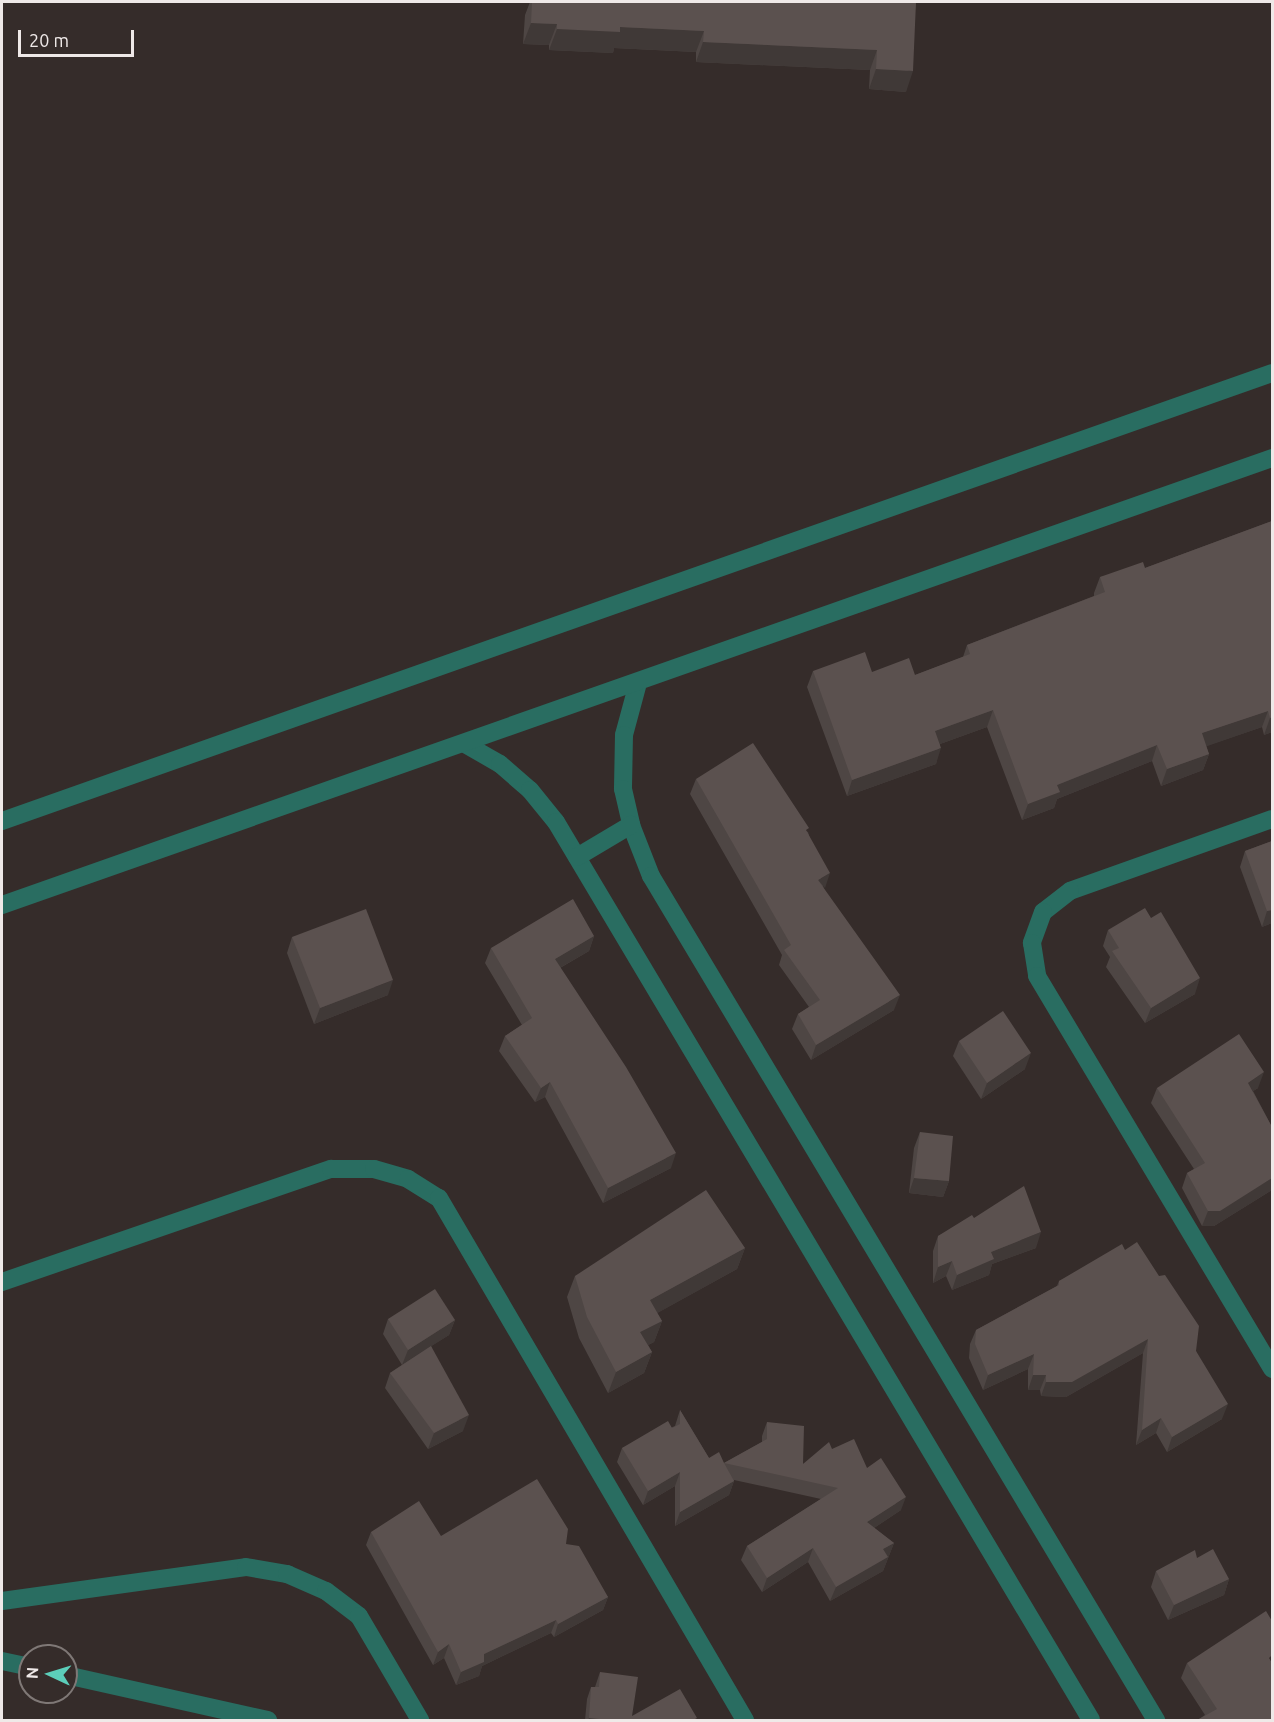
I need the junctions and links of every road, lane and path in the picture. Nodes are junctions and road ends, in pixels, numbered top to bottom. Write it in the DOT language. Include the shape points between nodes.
graph roads {
  1 [pos="1272,373"];
  2 [pos="1272,458"];
  3 [pos="638,683"];
  4 [pos="465,744"];
  5 [pos="1272,819"];
  6 [pos="2,821"];
  7 [pos="631,825"];
  8 [pos="577,857"];
  9 [pos="2,905"];
  10 [pos="2,1282"];
  11 [pos="1272,1369"];
  12 [pos="2,1601"];
  13 [pos="2,1660"];
  14 [pos="18,1664"];
  15 [pos="78,1678"];
  16 [pos="268,1720"];
  17 [pos="420,1720"];
  18 [pos="745,1720"];
  19 [pos="1091,1720"];
  20 [pos="1156,1720"];
  1 -- 6 [label="street"];
  2 -- 3 [label="street"];
  3 -- 4 [label="street"];
  3 -- 7 [label="street" via="624,735 623,789"];
  4 -- 8 [label="street" via="500,764 530,790"];
  4 -- 9 [label="street"];
  5 -- 11 [label="street" via="1070,891 1043,912 1032,943 1037,976"];
  7 -- 8 [label="street"];
  7 -- 20 [label="street" via="651,876"];
  8 -- 19 [label="street"];
  10 -- 18 [label="street" via="331,1169 374,1169 408,1179 432,1193 445,1207"];
  12 -- 17 [label="street" via="246,1567 287,1574 326,1591 359,1616"];
  13 -- 14 [label="street"];
  15 -- 16 [label="street"];
}
